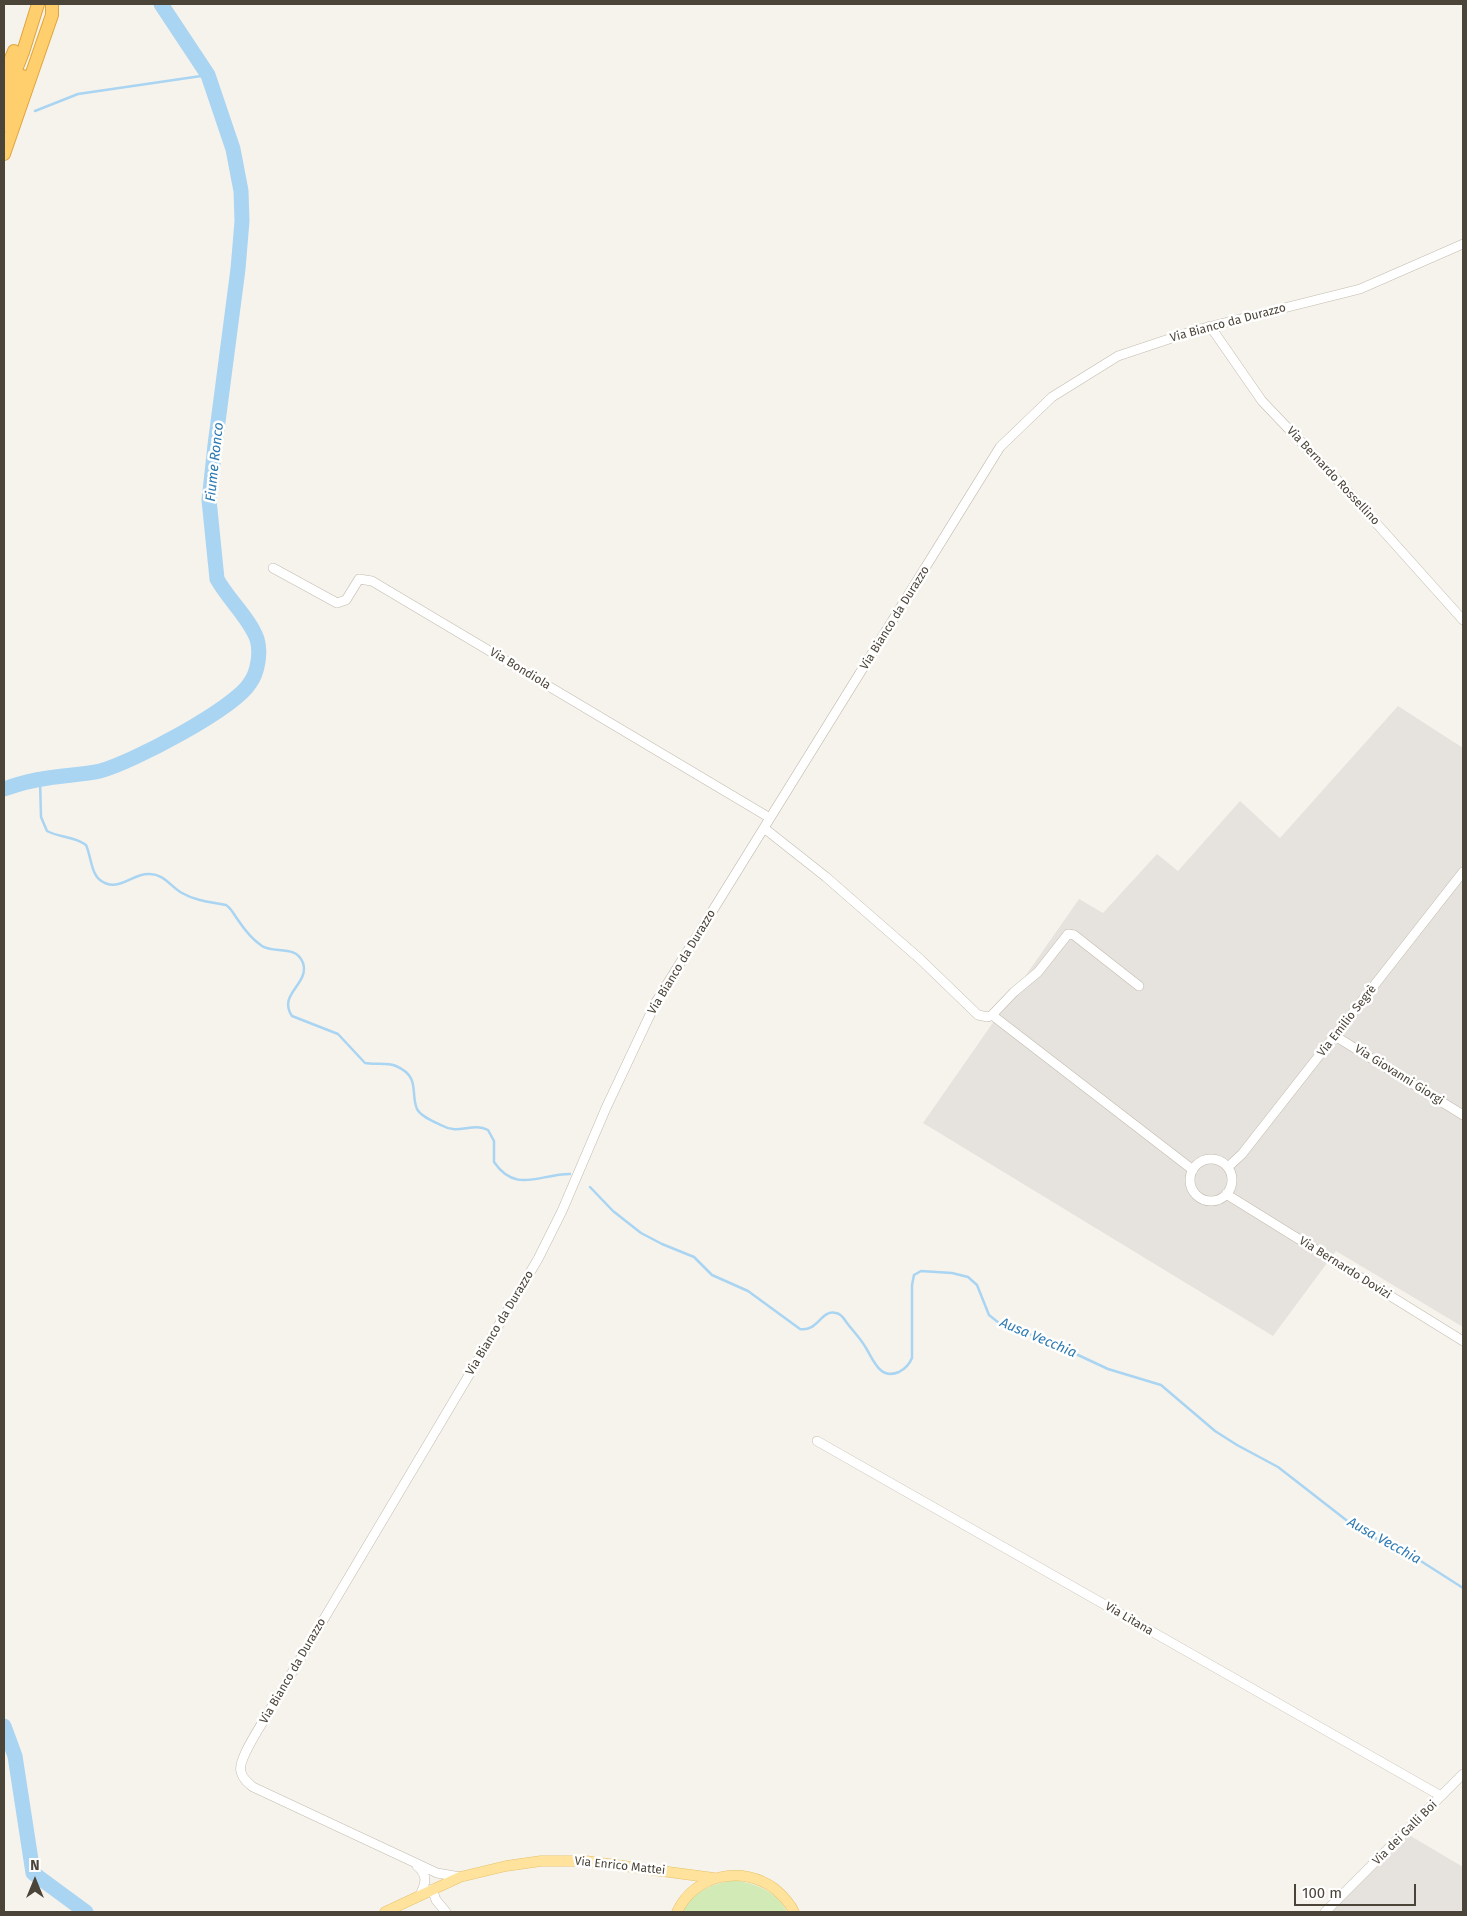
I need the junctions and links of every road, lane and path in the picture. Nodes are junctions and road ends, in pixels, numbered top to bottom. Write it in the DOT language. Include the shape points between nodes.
graph roads {
  1 [pos="37,4"];
  2 [pos="51,4"];
  3 [pos="4,76"];
  4 [pos="4,100"];
  5 [pos="4,125"];
  6 [pos="4,154"];
  7 [pos="1463,244"];
  8 [pos="1210,326"];
  9 [pos="273,568"];
  10 [pos="1463,620"];
  11 [pos="770,818"];
  12 [pos="764,828"];
  13 [pos="1463,872"];
  14 [pos="1139,986"];
  15 [pos="992,1015"];
  16 [pos="1335,1036"];
  17 [pos="1463,1115"];
  18 [pos="1228,1167"];
  19 [pos="1193,1170"];
  20 [pos="1226,1194"];
  21 [pos="1463,1341"];
  22 [pos="817,1441"];
  23 [pos="1463,1774"];
  24 [pos="1441,1796"];
  25 [pos="411,1861"];
  26 [pos="460,1877"];
  27 [pos="714,1878"];
  28 [pos="432,1889"];
  29 [pos="420,1895"];
  30 [pos="385,1912"];
  31 [pos="446,1912"];
  32 [pos="677,1912"];
  33 [pos="794,1912"];
  34 [pos="1324,1912"];
  1 -- 3 [label="highway"];
  1 -- 4 [label="highway"];
  2 -- 5 [label="highway"];
  2 -- 6 [label="highway" via="52,15"];
  7 -- 8 [label="street, Via Bianco da Durazzo" via="1360,289"];
  8 -- 10 [label="street, Via Bernardo Rossellino" via="1262,400"];
  8 -- 11 [label="street, Via Bianco da Durazzo" via="1118,356 1052,397 1000,447"];
  9 -- 11 [label="street, Via Bondiola" via="337,603 346,600 359,578 372,581"];
  11 -- 12 [label="street, Via Bianco da Durazzo"];
  12 -- 15 [label="street" via="913,952 978,1014"];
  12 -- 25 [label="street, Via Bianco da Durazzo" via="656,1002 538,1259 243,1758 240,1770 244,1779 254,1787"];
  13 -- 16 [label="street, Via Emilio Segrè"];
  14 -- 15 [label="street" via="1074,935 1068,934 1038,972"];
  15 -- 19 [label="street"];
  16 -- 17 [label="street, Via Giovanni Giorgi"];
  16 -- 18 [label="street, Via Emilio Segrè" via="1242,1154"];
  18 -- 19 [label="street" via="1221,1161 1207,1159"];
  18 -- 20 [label="street" via="1232,1183"];
  19 -- 20 [label="street" via="1190,1182 1198,1196 1215,1200"];
  20 -- 21 [label="street, Via Bernardo Dovizi"];
  22 -- 24 [label="street, Via Litana"];
  23 -- 24 [label="street, Via dei Galli Boi"];
  24 -- 34 [label="street, Via dei Galli Boi"];
  25 -- 26 [label="street, Via Bianco da Durazzo"];
  25 -- 29 [label="street, Via Bianco da Durazzo" via="425,1873"];
  26 -- 27 [label="main road, Via Enrico Mattei" via="541,1861 586,1860"];
  26 -- 28 [label="main road, Via Enrico Mattei"];
  27 -- 32 [label="main road" via="696,1888"];
  27 -- 33 [label="main road" via="750,1876 767,1883 782,1894"];
  28 -- 29 [label="main road, Via Enrico Mattei"];
  28 -- 31 [label="street"];
  29 -- 30 [label="main road, Via Enrico Mattei"];
}
